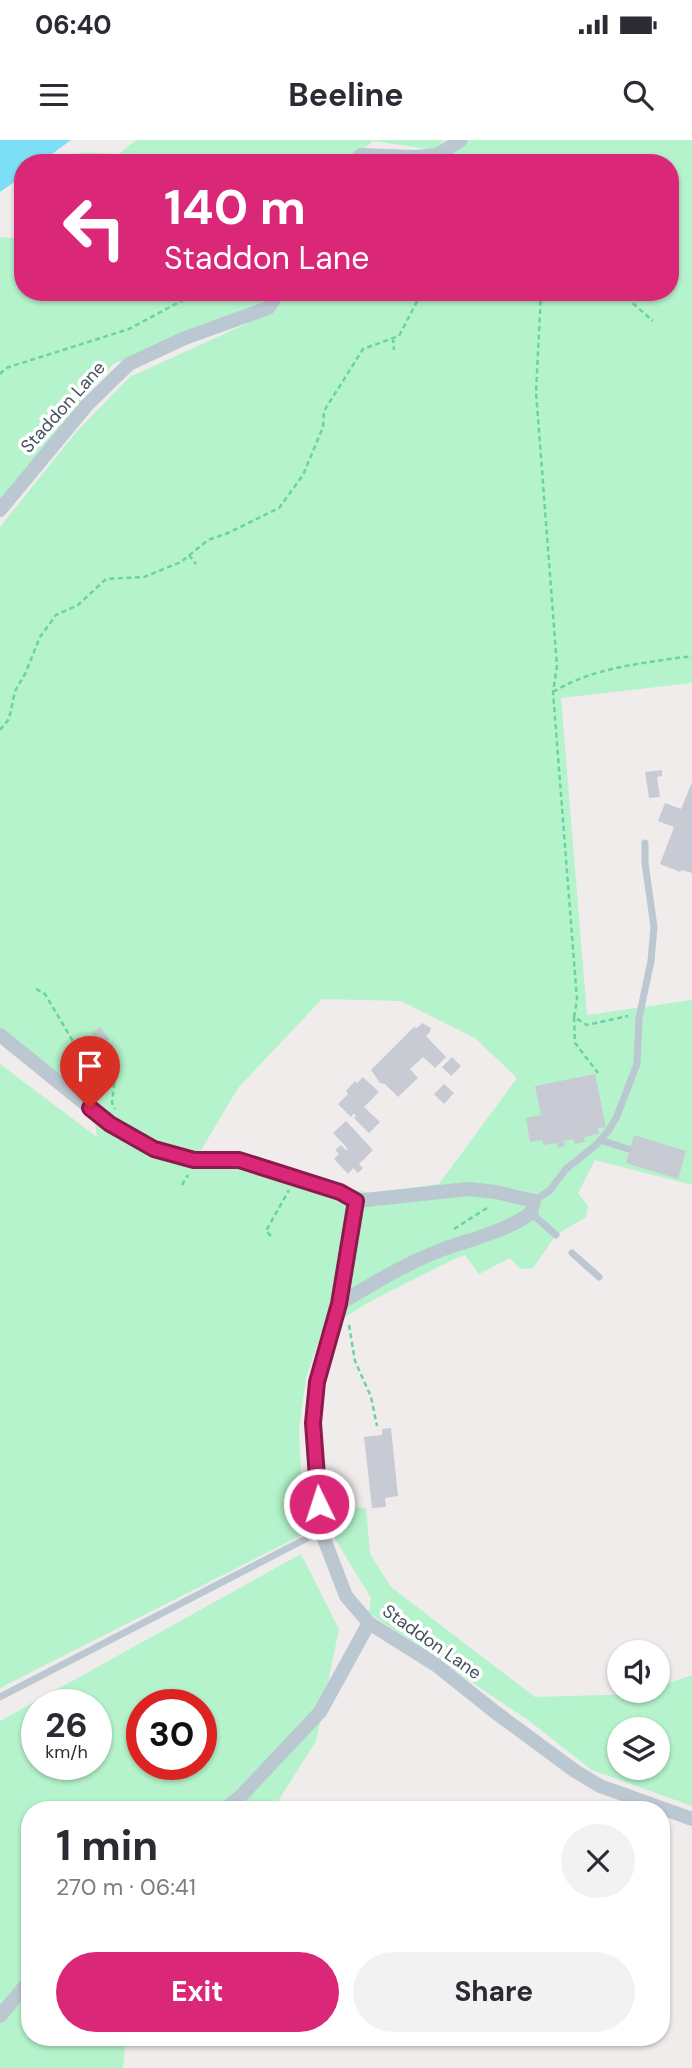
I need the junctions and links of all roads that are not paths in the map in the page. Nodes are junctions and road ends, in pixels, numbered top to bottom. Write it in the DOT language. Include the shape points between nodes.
graph roads {
  1 [pos="461,140"];
  2 [pos="439,154"];
  3 [pos="273,301"];
  4 [pos="0,510"];
  5 [pos="645,843"];
  6 [pos="0,1035"];
  7 [pos="600,1140"];
  8 [pos="628,1149"];
  9 [pos="356,1201"];
  10 [pos="533,1207"];
  11 [pos="556,1235"];
  12 [pos="572,1253"];
  13 [pos="599,1277"];
  14 [pos="338,1308"];
  15 [pos="321,1531"];
  16 [pos="369,1623"];
  17 [pos="0,1698"];
  18 [pos="235,1801"];
  19 [pos="642,1801"];
  20 [pos="670,1811"];
  21 [pos="692,1819"];
  22 [pos="21,1991"];
  23 [pos="0,2016"];
  1 -- 2 [label="street"];
  3 -- 4 [label="street, Staddon Lane" via="268,308 129,364 87,405"];
  5 -- 7 [label="lane" via="654,927 637,1064 617,1116"];
  6 -- 9 [label="street" via="110,1124 154,1149 194,1160 239,1160"];
  7 -- 8 [label="lane"];
  7 -- 10 [label="lane" via="566,1169"];
  9 -- 10 [label="street" via="468,1189 496,1192"];
  9 -- 14 [label="street, Staddon Lane"];
  10 -- 11 [label="lane"];
  10 -- 14 [label="street" via="517,1223 385,1276"];
  12 -- 13 [label="lane"];
  14 -- 15 [label="street, Staddon Lane" via="317,1382 313,1423"];
  15 -- 16 [label="street, Staddon Lane" via="346,1596"];
  15 -- 17 [label="lane"];
  16 -- 18 [label="street" via="320,1712"];
  16 -- 19 [label="street, Staddon Lane" via="436,1665 592,1781"];
  20 -- 21 [label="street, Staddon Lane"];
  22 -- 23 [label="street"];
}
